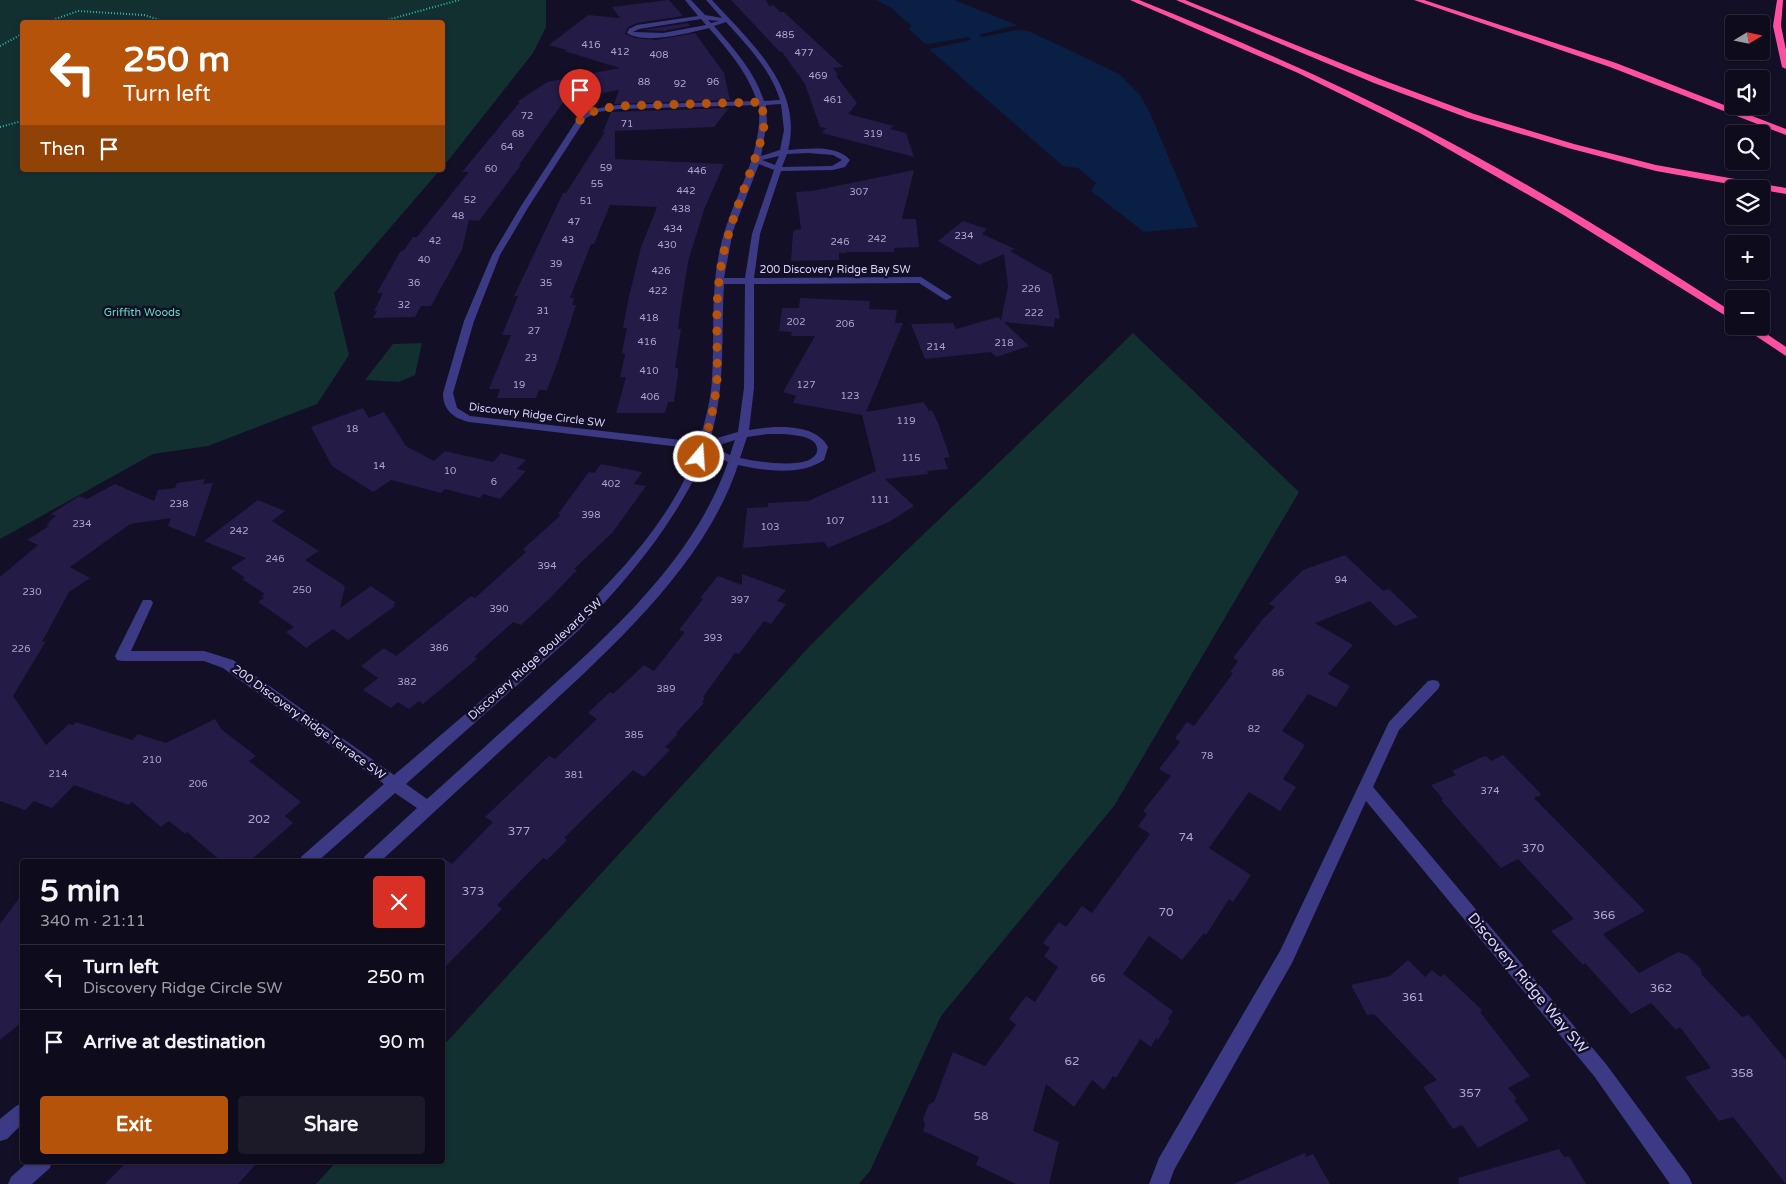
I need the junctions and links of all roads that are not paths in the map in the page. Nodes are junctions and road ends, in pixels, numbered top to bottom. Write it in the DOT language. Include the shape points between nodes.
graph roads {
  1 [pos="688,0"];
  2 [pos="709,0"];
  3 [pos="1134,0"];
  4 [pos="1179,0"];
  5 [pos="1417,0"];
  6 [pos="1780,0"];
  7 [pos="702,17"];
  8 [pos="727,20"];
  9 [pos="710,27"];
  10 [pos="1786,67"];
  11 [pos="762,102"];
  12 [pos="785,102"];
  13 [pos="1786,132"];
  14 [pos="784,152"];
  15 [pos="755,160"];
  16 [pos="778,169"];
  17 [pos="1786,190"];
  18 [pos="719,280"];
  19 [pos="749,280"];
  20 [pos="947,297"];
  21 [pos="1725,312"];
  22 [pos="1760,335"];
  23 [pos="1786,352"];
  24 [pos="743,433"];
  25 [pos="703,446"];
  26 [pos="735,461"];
  27 [pos="147,604"];
  28 [pos="1433,685"];
  29 [pos="394,784"];
  30 [pos="1365,789"];
  31 [pos="428,808"];
  32 [pos="309,859"];
  33 [pos="372,859"];
  34 [pos="20,1114"];
  35 [pos="0,1132"];
  36 [pos="40,1164"];
  37 [pos="18,1184"];
  38 [pos="1159,1184"];
  39 [pos="1682,1184"];
  1 -- 7 [label="street, Discovery Ridge Boulevard SW"];
  2 -- 8 [label="street"];
  3 -- 21 [label="highway" via="1333,87 1462,152 1630,250"];
  4 -- 17 [label="highway" via="1471,116 1656,168"];
  5 -- 13 [label="highway" via="1613,64"];
  6 -- 10 [label="highway" via="1776,26"];
  7 -- 8 [label="street"];
  7 -- 9 [label="street, Discovery Ridge Boulevard SW"];
  7 -- 9 [label="street" via="637,27 630,33 644,36"];
  8 -- 9 [label="street"];
  8 -- 12 [label="street" via="772,74"];
  9 -- 11 [label="street, Discovery Ridge Boulevard SW" via="753,82"];
  11 -- 12 [label="street, Discovery Ridge Circle SW"];
  11 -- 15 [label="street, Discovery Ridge Boulevard SW" via="764,126"];
  11 -- 25 [label="street, Discovery Ridge Circle SW" via="618,106 596,110 583,117 496,255 469,321 448,393 450,408 469,419"];
  12 -- 14 [label="street" via="788,130"];
  14 -- 15 [label="street"];
  14 -- 16 [label="street"];
  14 -- 16 [label="street" via="834,152 846,160 833,168"];
  15 -- 16 [label="street"];
  15 -- 18 [label="street, Discovery Ridge Boulevard SW" via="732,219"];
  16 -- 19 [label="street" via="760,220"];
  18 -- 19 [label="street, 200 Discovery Ridge Bay SW"];
  18 -- 25 [label="street, Discovery Ridge Boulevard SW" via="717,381 714,407"];
  19 -- 20 [label="street, 200 Discovery Ridge Bay SW" via="921,280"];
  19 -- 24 [label="street" via="751,379"];
  22 -- 23 [label="highway"];
  24 -- 25 [label="street"];
  24 -- 26 [label="street"];
  24 -- 26 [label="street" via="766,431 811,435 821,443 822,453 814,462 800,467"];
  25 -- 26 [label="street"];
  25 -- 29 [label="street, Discovery Ridge Boulevard SW" via="677,503 613,587 574,627"];
  26 -- 31 [label="street" via="694,539 651,596 566,681"];
  27 -- 29 [label="street, 200 Discovery Ridge Terrace SW" via="122,656 204,656 228,664"];
  28 -- 30 [label="street" via="1394,726"];
  29 -- 31 [label="street, 200 Discovery Ridge Terrace SW"];
  29 -- 32 [label="street, Discovery Ridge Boulevard SW"];
  30 -- 38 [label="street" via="1286,957 1166,1165"];
  30 -- 39 [label="street, Discovery Ridge Way SW" via="1600,1070"];
  31 -- 33 [label="street"];
  34 -- 35 [label="street"];
  36 -- 37 [label="street"];
}
